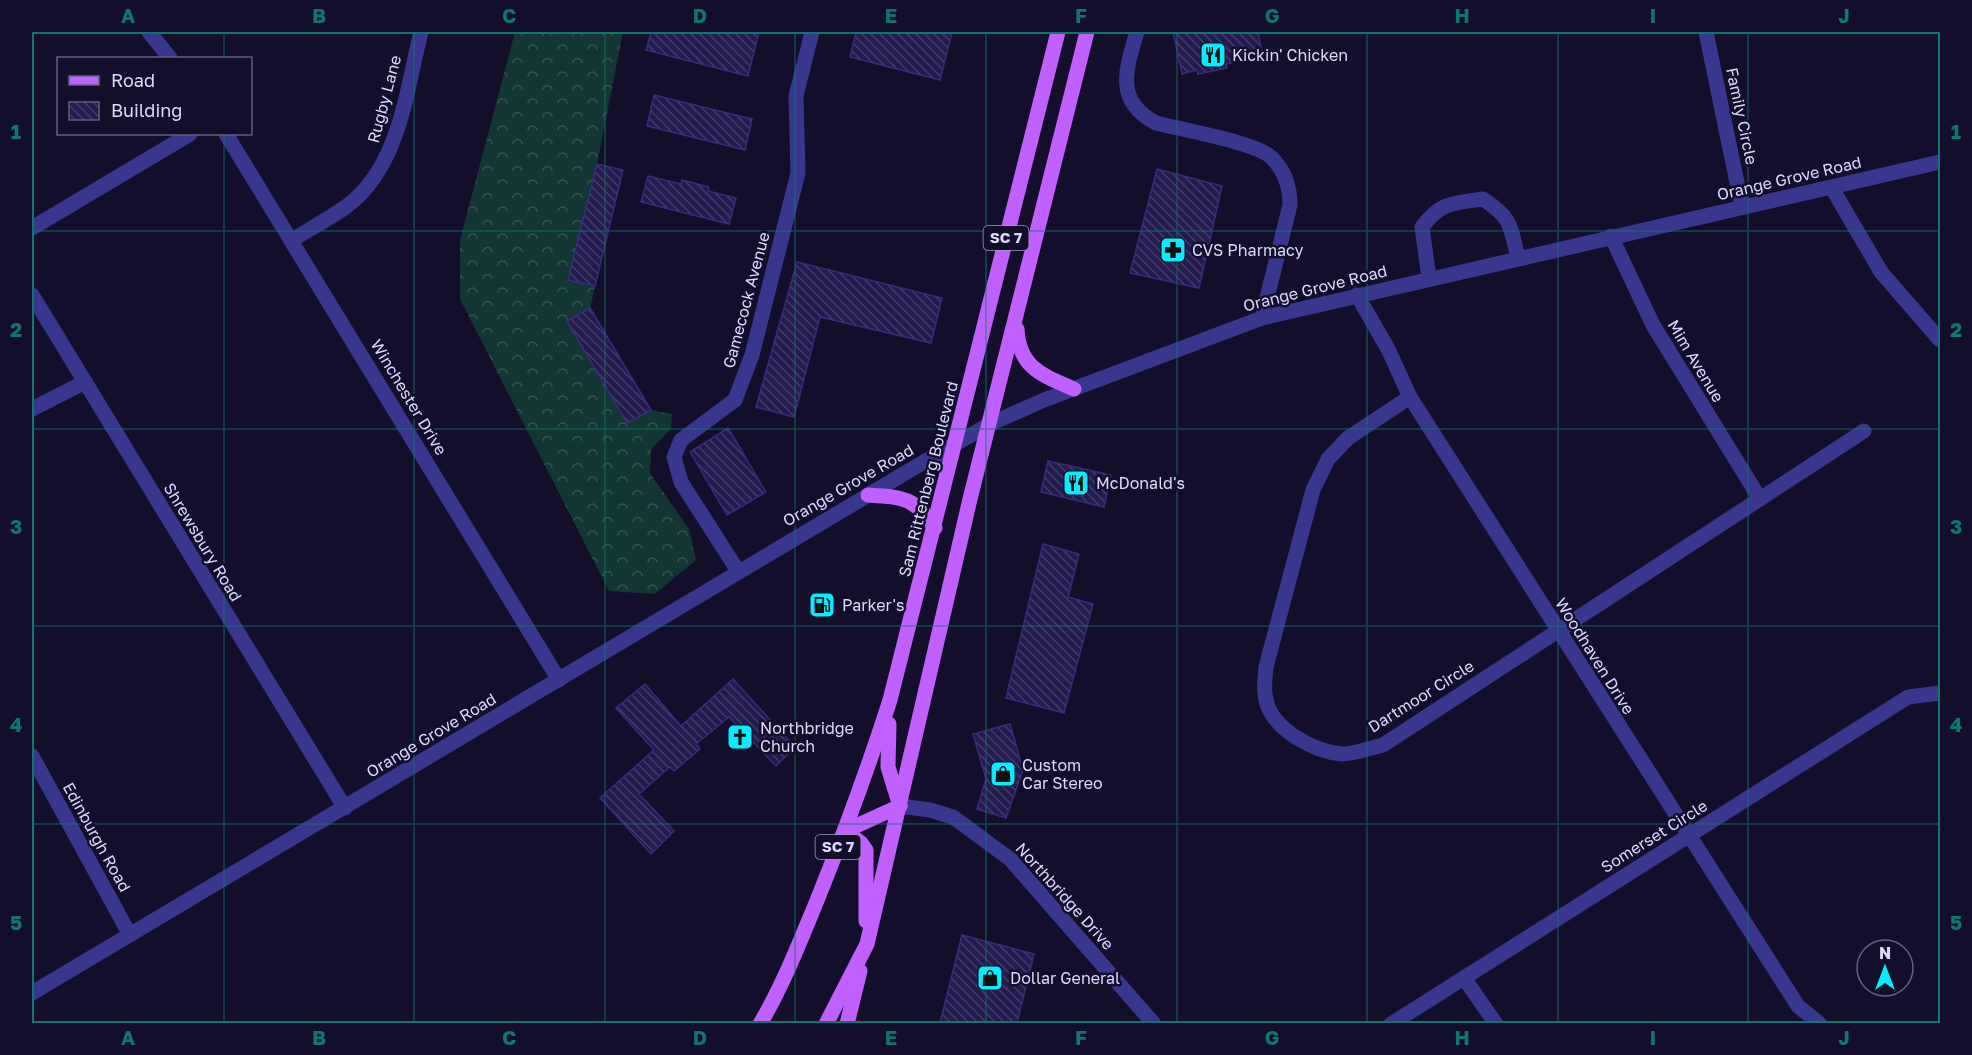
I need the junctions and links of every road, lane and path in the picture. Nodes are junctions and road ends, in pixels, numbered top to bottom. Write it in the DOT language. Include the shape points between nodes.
graph roads {
  1 [pos="149,32"];
  2 [pos="421,32"];
  3 [pos="812,32"];
  4 [pos="1058,32"];
  5 [pos="1087,32"];
  6 [pos="1137,32"];
  7 [pos="1706,32"];
  8 [pos="169,57"];
  9 [pos="188,135"];
  10 [pos="227,135"];
  11 [pos="1941,162"];
  12 [pos="1832,188"];
  13 [pos="1742,207"];
  14 [pos="32,228"];
  15 [pos="1611,236"];
  16 [pos="292,240"];
  17 [pos="1518,258"];
  18 [pos="1429,278"];
  19 [pos="32,295"];
  20 [pos="1357,295"];
  21 [pos="1016,314"];
  22 [pos="1262,318"];
  23 [pos="1941,340"];
  24 [pos="85,382"];
  25 [pos="1074,389"];
  26 [pos="1410,397"];
  27 [pos="32,409"];
  28 [pos="990,424"];
  29 [pos="1864,432"];
  30 [pos="955,444"];
  31 [pos="868,495"];
  32 [pos="1760,499"];
  33 [pos="935,528"];
  34 [pos="738,571"];
  35 [pos="1557,630"];
  36 [pos="559,680"];
  37 [pos="1941,693"];
  38 [pos="890,700"];
  39 [pos="32,756"];
  40 [pos="900,806"];
  41 [pos="345,807"];
  42 [pos="845,831"];
  43 [pos="1688,836"];
  44 [pos="130,935"];
  45 [pos="867,944"];
  46 [pos="1464,978"];
  47 [pos="779,992"];
  48 [pos="32,993"];
  49 [pos="760,1023"];
  50 [pos="771,1023"];
  51 [pos="826,1023"];
  52 [pos="847,1023"];
  53 [pos="1154,1023"];
  54 [pos="1391,1023"];
  55 [pos="1496,1023"];
  56 [pos="1820,1023"];
  1 -- 8 [label="street"];
  2 -- 16 [label="street, Rugby Lane" via="393,145 381,168 348,205"];
  3 -- 34 [label="street, Gamecock Avenue" via="796,96 798,173 752,355 735,400 681,440 675,458 681,482"];
  4 -- 30 [label="main road, Sam Rittenberg Boulevard / SC 7"];
  5 -- 21 [label="main road, SC 7"];
  6 -- 22 [label="street" via="1126,87 1132,104 1143,116 1271,156 1290,188 1290,205"];
  7 -- 13 [label="street, Family Circle"];
  9 -- 14 [label="street"];
  10 -- 16 [label="street, Winchester Drive"];
  11 -- 12 [label="street, Orange Grove Road"];
  12 -- 13 [label="street, Orange Grove Road"];
  12 -- 23 [label="street" via="1881,272"];
  13 -- 15 [label="street, Orange Grove Road"];
  15 -- 17 [label="street, Orange Grove Road"];
  15 -- 32 [label="street, Mim Avenue" via="1653,325"];
  16 -- 36 [label="street, Winchester Drive"];
  17 -- 18 [label="street, Orange Grove Road"];
  17 -- 18 [label="street" via="1503,213 1483,199 1459,203 1436,210 1422,227"];
  18 -- 20 [label="street, Orange Grove Road"];
  19 -- 24 [label="street, Shrewsbury Road"];
  20 -- 22 [label="street, Orange Grove Road"];
  20 -- 26 [label="street, Woodhaven Drive"];
  21 -- 25 [label="main road" via="1018,346 1027,363 1041,375"];
  21 -- 28 [label="main road, SC 7"];
  22 -- 25 [label="street, Orange Grove Road"];
  24 -- 27 [label="street"];
  24 -- 41 [label="street, Shrewsbury Road"];
  25 -- 28 [label="street, Orange Grove Road"];
  26 -- 35 [label="street, Woodhaven Drive"];
  26 -- 35 [label="street, Dartmoor Circle" via="1348,438 1328,459 1313,490 1266,667 1264,689 1276,719 1323,751 1344,754 1383,745"];
  28 -- 30 [label="street, Orange Grove Road"];
  28 -- 40 [label="main road, SC 7"];
  29 -- 32 [label="street, Dartmoor Circle"];
  30 -- 31 [label="street, Orange Grove Road"];
  30 -- 33 [label="main road, Sam Rittenberg Boulevard / SC 7"];
  31 -- 33 [label="main road" via="902,497 917,505"];
  31 -- 34 [label="street, Orange Grove Road"];
  32 -- 35 [label="street, Dartmoor Circle"];
  33 -- 38 [label="main road, Sam Rittenberg Boulevard / SC 7"];
  34 -- 36 [label="street, Orange Grove Road"];
  35 -- 43 [label="street, Woodhaven Drive"];
  36 -- 41 [label="street, Orange Grove Road"];
  37 -- 43 [label="street, Somerset Circle" via="1908,697"];
  38 -- 40 [label="main road" via="888,766"];
  38 -- 42 [label="main road, Sam Rittenberg Boulevard / SC 7"];
  39 -- 44 [label="street, Edinburgh Road"];
  40 -- 42 [label="main road"];
  40 -- 45 [label="main road, SC 7"];
  40 -- 53 [label="street, Northbridge Drive" via="953,817 1010,859"];
  41 -- 44 [label="street, Orange Grove Road"];
  42 -- 45 [label="main road" via="866,850"];
  42 -- 47 [label="main road, Sam Rittenberg Boulevard / SC 7"];
  43 -- 46 [label="street, Somerset Circle"];
  43 -- 56 [label="street, Woodhaven Drive" via="1798,1006"];
  44 -- 48 [label="street, Orange Grove Road"];
  45 -- 51 [label="main road, SC 7"];
  45 -- 52 [label="main road"];
  46 -- 54 [label="street, Somerset Circle"];
  46 -- 55 [label="street"];
  47 -- 49 [label="main road, Sam Rittenberg Boulevard / SC 7"];
  47 -- 50 [label="main road"];
}
